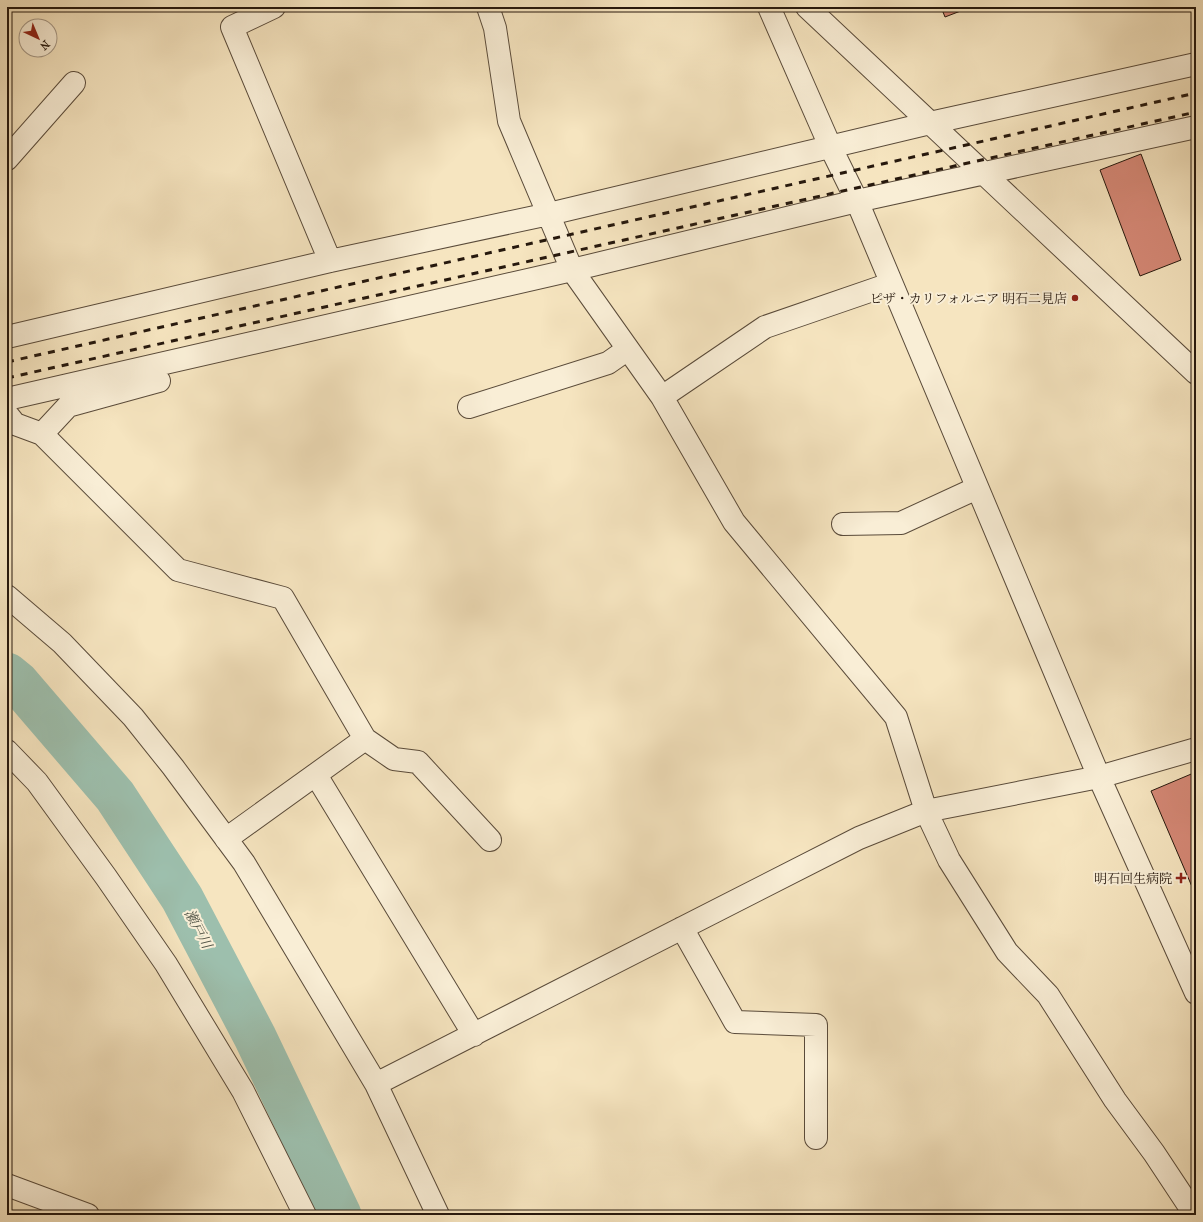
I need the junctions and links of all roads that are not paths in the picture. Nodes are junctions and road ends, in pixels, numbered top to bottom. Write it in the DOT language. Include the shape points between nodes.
graph roads {
  1 [pos="274,7"];
  2 [pos="488,7"];
  3 [pos="769,7"];
  4 [pos="807,7"];
  5 [pos="1196,64"];
  6 [pos="74,83"];
  7 [pos="930,123"];
  8 [pos="1196,127"];
  9 [pos="830,146"];
  10 [pos="7,159"];
  11 [pos="984,174"];
  12 [pos="857,201"];
  13 [pos="549,214"];
  14 [pos="330,261"];
  15 [pos="572,270"];
  16 [pos="890,284"];
  17 [pos="7,337"];
  18 [pos="628,349"];
  19 [pos="1196,373"];
  20 [pos="159,381"];
  21 [pos="662,397"];
  22 [pos="7,399"];
  23 [pos="469,407"];
  24 [pos="7,414"];
  25 [pos="42,434"];
  26 [pos="977,488"];
  27 [pos="843,524"];
  28 [pos="7,596"];
  29 [pos="365,739"];
  30 [pos="1196,749"];
  31 [pos="7,751"];
  32 [pos="316,774"];
  33 [pos="1099,777"];
  34 [pos="926,811"];
  35 [pos="226,839"];
  36 [pos="490,840"];
  37 [pos="682,928"];
  38 [pos="1196,993"];
  39 [pos="474,1035"];
  40 [pos="376,1084"];
  41 [pos="816,1138"];
  42 [pos="7,1185"];
  43 [pos="88,1215"];
  44 [pos="305,1215"];
  45 [pos="438,1215"];
  46 [pos="1195,1215"];
  1 -- 14 [label="street" via="232,27"];
  2 -- 13 [label="street" via="495,28 509,121"];
  3 -- 9 [label="street"];
  4 -- 7 [label="street"];
  5 -- 7 [label="street"];
  6 -- 10 [label="street"];
  7 -- 9 [label="street"];
  7 -- 11 [label="street"];
  8 -- 11 [label="street"];
  9 -- 12 [label="street"];
  9 -- 13 [label="street"];
  11 -- 12 [label="street"];
  11 -- 19 [label="street"];
  12 -- 15 [label="street"];
  12 -- 16 [label="street"];
  13 -- 14 [label="street"];
  13 -- 15 [label="street"];
  14 -- 17 [label="street"];
  15 -- 18 [label="street"];
  15 -- 22 [label="street"];
  16 -- 21 [label="street" via="765,326"];
  16 -- 26 [label="street"];
  18 -- 21 [label="street"];
  18 -- 23 [label="street" via="608,363"];
  20 -- 25 [label="street" via="68,406"];
  21 -- 34 [label="street" via="734,522 896,717"];
  24 -- 25 [label="street" via="15,424"];
  25 -- 29 [label="street" via="178,570 283,598"];
  26 -- 27 [label="street" via="901,523"];
  26 -- 33 [label="street"];
  28 -- 35 [label="street" via="62,643 133,717"];
  29 -- 32 [label="street"];
  29 -- 36 [label="street" via="394,759 418,762"];
  30 -- 33 [label="street"];
  31 -- 44 [label="street" via="37,782 166,964 243,1091"];
  32 -- 35 [label="street"];
  32 -- 39 [label="street"];
  33 -- 34 [label="street"];
  33 -- 38 [label="street"];
  34 -- 37 [label="street" via="858,838"];
  34 -- 46 [label="street" via="949,860 1007,952 1048,995 1115,1100"];
  35 -- 40 [label="street" via="244,863"];
  37 -- 39 [label="street"];
  37 -- 41 [label="street" via="735,1022 816,1025"];
  39 -- 40 [label="street"];
  40 -- 45 [label="street"];
  42 -- 43 [label="street"];
}
